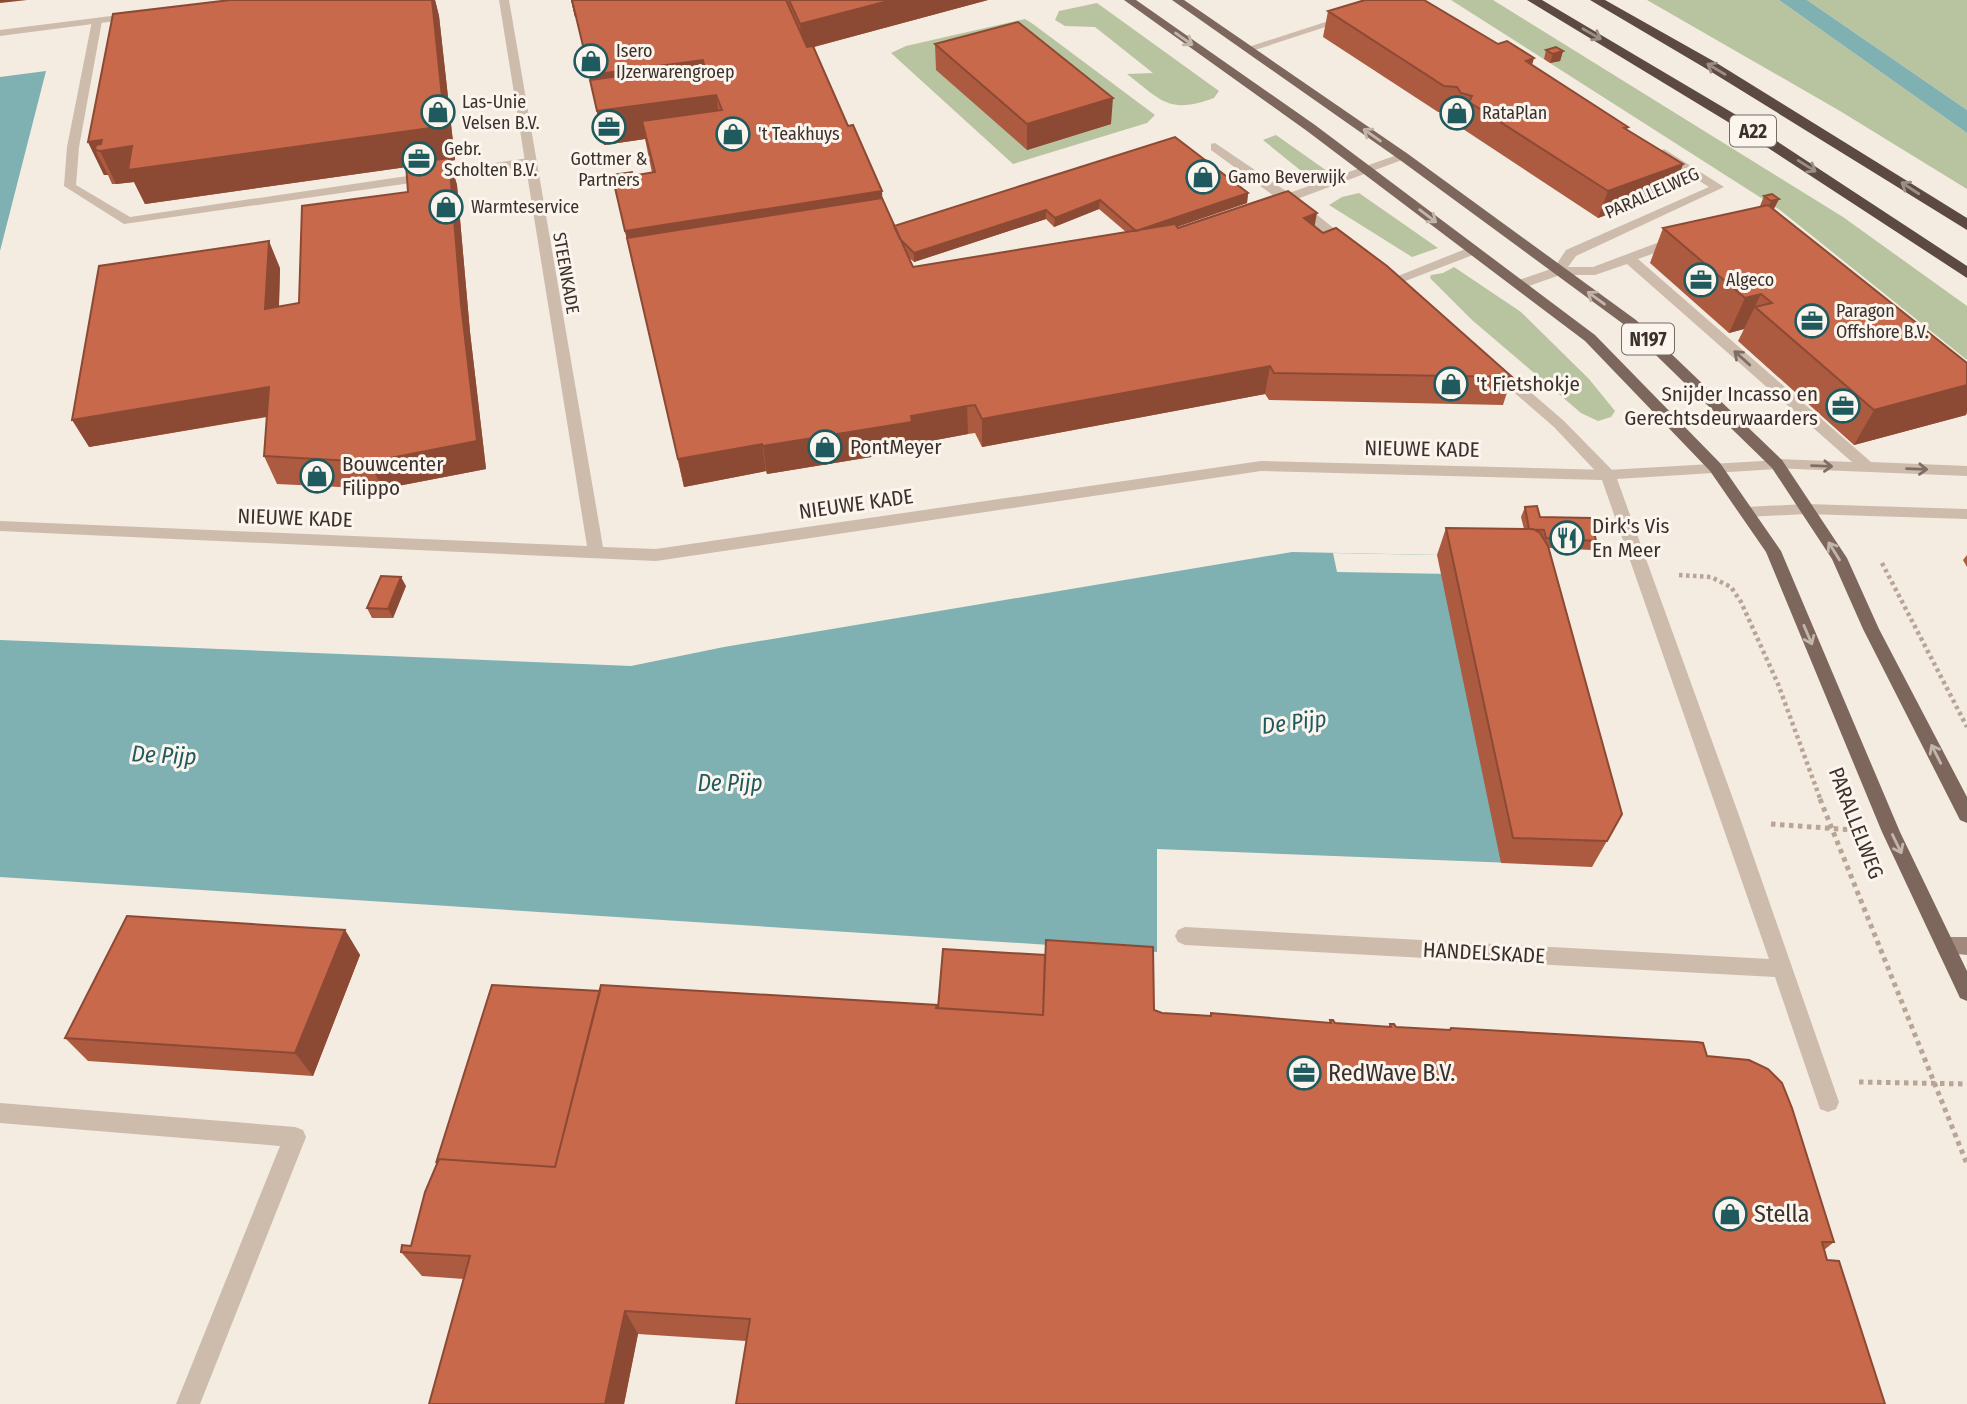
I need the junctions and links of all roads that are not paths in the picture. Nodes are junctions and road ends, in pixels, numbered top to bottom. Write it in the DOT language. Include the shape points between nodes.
graph roads {
  1 [pos="504,0"];
  2 [pos="1129,0"];
  3 [pos="1177,0"];
  4 [pos="1533,0"];
  5 [pos="1596,0"];
  6 [pos="152,14"];
  7 [pos="1355,16"];
  8 [pos="97,21"];
  9 [pos="0,33"];
  10 [pos="1248,49"];
  11 [pos="1649,144"];
  12 [pos="1215,147"];
  13 [pos="1404,157"];
  14 [pos="529,162"];
  15 [pos="1366,170"];
  16 [pos="1288,198"];
  17 [pos="1967,225"];
  18 [pos="1686,237"];
  19 [pos="1473,250"];
  20 [pos="1359,257"];
  21 [pos="1628,258"];
  22 [pos="1559,271"];
  23 [pos="1967,273"];
  24 [pos="1390,282"];
  25 [pos="1521,284"];
  26 [pos="1482,356"];
  27 [pos="1777,464"];
  28 [pos="1715,467"];
  29 [pos="1867,467"];
  30 [pos="1967,471"];
  31 [pos="1608,475"];
  32 [pos="1806,509"];
  33 [pos="1746,512"];
  34 [pos="1967,514"];
  35 [pos="0,526"];
  36 [pos="596,552"];
  37 [pos="1967,815"];
  38 [pos="1185,936"];
  39 [pos="1957,946"];
  40 [pos="1783,970"];
  41 [pos="1967,992"];
  42 [pos="1828,1101"];
  43 [pos="0,1113"];
  44 [pos="188,1404"];
  1 -- 14 [label="street, STEENKADE"];
  2 -- 15 [label="main road, PARALLELWEG / N197, one-way"];
  3 -- 10 [label="main road, N197"];
  4 -- 23 [label="highway, A22, one-way" via="1738,122"];
  17 -- 5 [label="highway, A22, one-way"];
  6 -- 8 [label="street"];
  7 -- 10 [label="street"];
  8 -- 9 [label="street"];
  8 -- 14 [label="street" via="73,147 71,186 128,221"];
  13 -- 10 [label="main road, N197, one-way"];
  11 -- 22 [label="street, PARALLELWEG" via="1717,187 1572,253"];
  12 -- 16 [label="street"];
  13 -- 15 [label="street"];
  13 -- 22 [label="main road, N197"];
  14 -- 36 [label="street, STEENKADE"];
  15 -- 16 [label="street"];
  15 -- 19 [label="main road, PARALLELWEG / N197, one-way"];
  16 -- 20 [label="street"];
  18 -- 21 [label="street"];
  19 -- 24 [label="street"];
  19 -- 25 [label="main road, PARALLELWEG / N197"];
  21 -- 22 [label="street" via="1595,271"];
  29 -- 21 [label="street, one-way"];
  22 -- 25 [label="street"];
  27 -- 22 [label="main road, N197, one-way" via="1631,323"];
  25 -- 28 [label="main road, PARALLELWEG / N197" via="1590,338"];
  26 -- 31 [label="street"];
  27 -- 28 [label="street"];
  27 -- 29 [label="street, one-way"];
  27 -- 32 [label="main road, N197"];
  28 -- 31 [label="street, NIEUWE KADE"];
  28 -- 33 [label="main road, PARALLELWEG / N197"];
  29 -- 30 [label="street, one-way"];
  31 -- 36 [label="street, NIEUWE KADE" via="1261,466 656,555"];
  31 -- 40 [label="street"];
  32 -- 33 [label="street"];
  32 -- 34 [label="street"];
  37 -- 32 [label="main road, N197, one-way" via="1839,558"];
  33 -- 39 [label="main road, PARALLELWEG / N197, one-way" via="1773,551 1891,832"];
  35 -- 36 [label="street, NIEUWE KADE"];
  38 -- 40 [label="street, HANDELSKADE"];
  39 -- 41 [label="main road, PARALLELWEG / N197"];
  40 -- 42 [label="street"];
  43 -- 44 [label="street" via="295,1137"];
}
